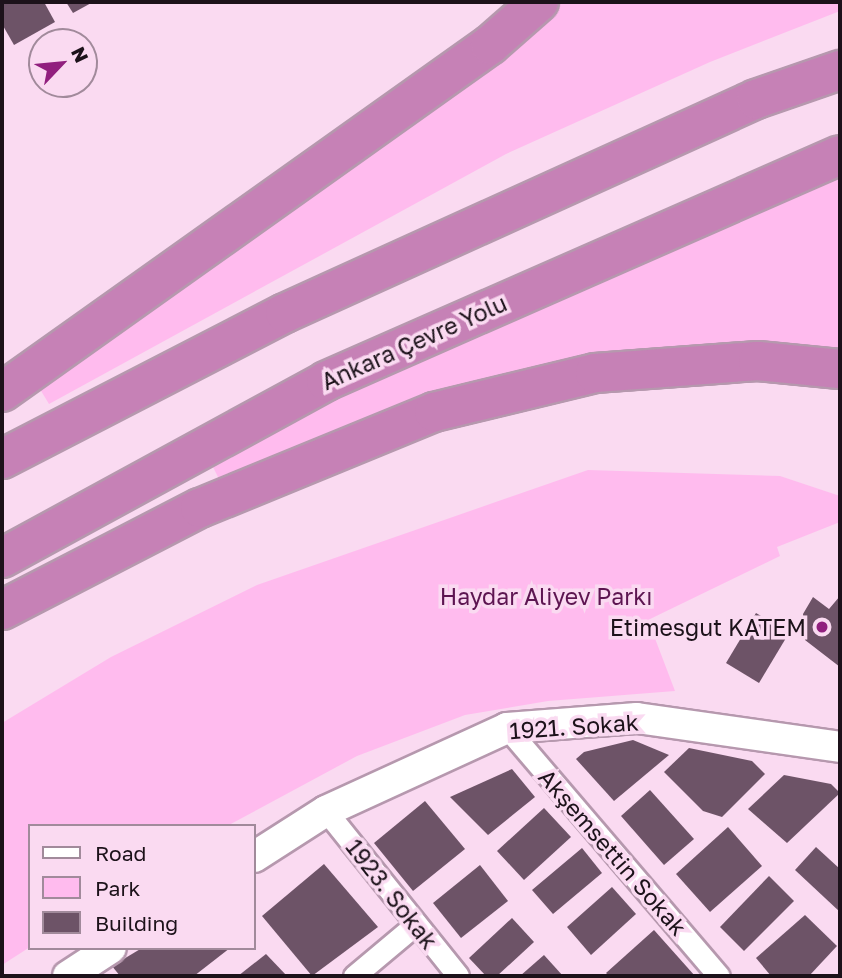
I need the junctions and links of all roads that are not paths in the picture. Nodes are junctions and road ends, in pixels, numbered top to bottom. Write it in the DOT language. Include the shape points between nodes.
graph roads {
  1 [pos="539,2"];
  2 [pos="840,70"];
  3 [pos="840,155"];
  4 [pos="840,369"];
  5 [pos="2,392"];
  6 [pos="2,458"];
  7 [pos="2,558"];
  8 [pos="2,610"];
  9 [pos="507,728"];
  10 [pos="840,747"];
  11 [pos="326,811"];
  12 [pos="256,857"];
  13 [pos="416,924"];
  14 [pos="108,950"];
  15 [pos="68,976"];
  16 [pos="354,976"];
  17 [pos="458,976"];
  18 [pos="719,976"];
  1 -- 5 [label="highway" via="490,45"];
  2 -- 6 [label="highway" via="756,99 285,313"];
  3 -- 7 [label="highway, Ankara Çevre Yolu" via="326,381"];
  4 -- 8 [label="highway" via="758,360 595,373 434,412 200,508"];
  9 -- 10 [label="street, 1921. Sokak" via="637,718"];
  9 -- 11 [label="street, 1921. Sokak"];
  9 -- 18 [label="street, Akşemsettin Sokak"];
  11 -- 12 [label="street, 1921. Sokak"];
  11 -- 13 [label="street, 1923. Sokak"];
  13 -- 16 [label="street"];
  13 -- 17 [label="street, 1923. Sokak"];
  14 -- 15 [label="street"];
}
